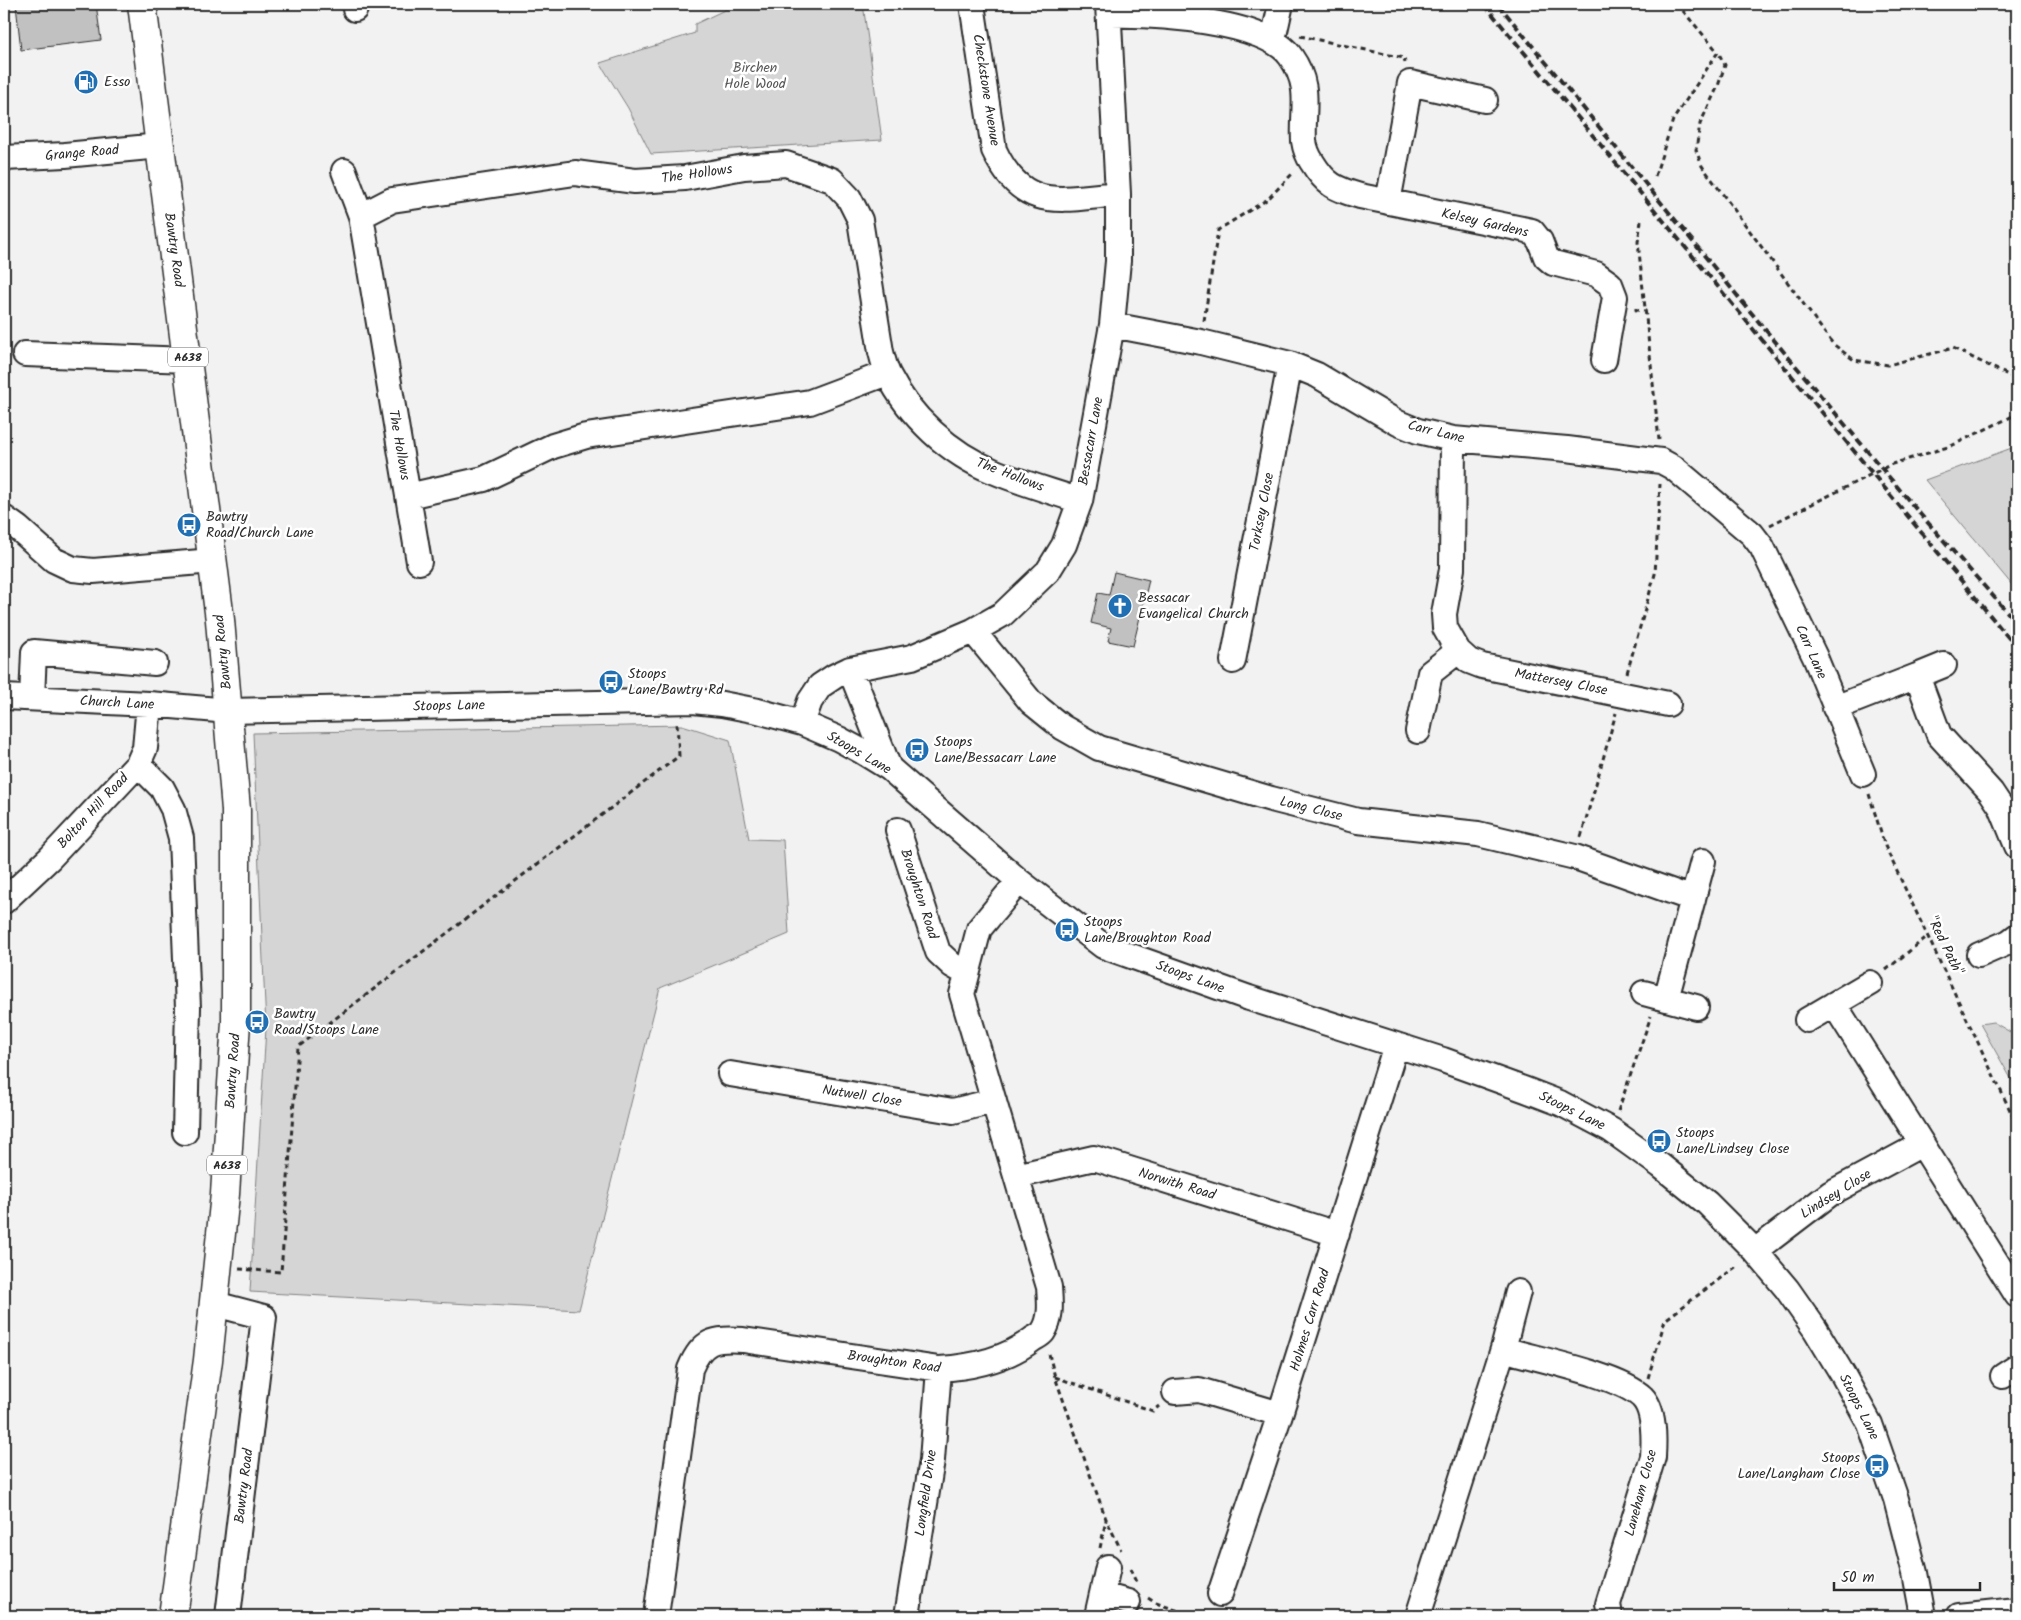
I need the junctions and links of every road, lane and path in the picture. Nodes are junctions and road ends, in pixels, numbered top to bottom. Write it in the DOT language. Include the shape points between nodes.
graph roads {
  1 [pos="142,4"];
  2 [pos="972,4"];
  3 [pos="1281,4"];
  4 [pos="1676,4"];
  5 [pos="1109,10"];
  6 [pos="1272,35"];
  7 [pos="1718,52"];
  8 [pos="1410,83"];
  9 [pos="1485,100"];
  10 [pos="160,146"];
  11 [pos="1309,157"];
  12 [pos="4,158"];
  13 [pos="344,171"];
  14 [pos="1655,176"];
  15 [pos="1118,194"];
  16 [pos="1388,202"];
  17 [pos="362,216"];
  18 [pos="1641,221"];
  19 [pos="1112,325"];
  20 [pos="1200,342"];
  21 [pos="24,354"];
  22 [pos="188,360"];
  23 [pos="1604,360"];
  24 [pos="1290,364"];
  25 [pos="887,373"];
  26 [pos="2017,378"];
  27 [pos="2017,414"];
  28 [pos="1453,439"];
  29 [pos="1661,461"];
  30 [pos="408,496"];
  31 [pos="1080,501"];
  32 [pos="4,518"];
  33 [pos="1752,534"];
  34 [pos="213,561"];
  35 [pos="419,562"];
  36 [pos="973,631"];
  37 [pos="1458,651"];
  38 [pos="1233,661"];
  39 [pos="155,663"];
  40 [pos="1944,665"];
  41 [pos="850,670"];
  42 [pos="1917,676"];
  43 [pos="1621,694"];
  44 [pos="4,697"];
  45 [pos="32,698"];
  46 [pos="676,702"];
  47 [pos="149,704"];
  48 [pos="1668,704"];
  49 [pos="1835,708"];
  50 [pos="229,711"];
  51 [pos="802,723"];
  52 [pos="1418,731"];
  53 [pos="138,764"];
  54 [pos="889,768"];
  55 [pos="1864,774"];
  56 [pos="898,830"];
  57 [pos="2017,846"];
  58 [pos="1575,857"];
  59 [pos="1703,861"];
  60 [pos="1019,881"];
  61 [pos="1693,900"];
  62 [pos="4,901"];
  63 [pos="1928,936"];
  64 [pos="2017,936"];
  65 [pos="1980,955"];
  66 [pos="966,974"];
  67 [pos="1870,983"];
  68 [pos="1656,996"];
  69 [pos="1834,1004"];
  70 [pos="1696,1007"];
  71 [pos="1807,1020"];
  72 [pos="1396,1045"];
  73 [pos="730,1074"];
  74 [pos="994,1101"];
  75 [pos="2017,1125"];
  76 [pos="1611,1130"];
  77 [pos="185,1132"];
  78 [pos="1922,1144"];
  79 [pos="1016,1176"];
  80 [pos="1336,1234"];
  81 [pos="1755,1251"];
  82 [pos="218,1267"];
  83 [pos="1518,1292"];
  84 [pos="2017,1295"];
  85 [pos="215,1304"];
  86 [pos="1043,1332"];
  87 [pos="1503,1349"];
  88 [pos="939,1369"];
  89 [pos="1055,1377"];
  90 [pos="1175,1392"];
  91 [pos="1642,1397"];
  92 [pos="1280,1414"];
  93 [pos="1120,1562"];
  94 [pos="1136,1594"];
  95 [pos="1220,1594"];
  96 [pos="1099,1605"];
  97 [pos="2017,1610"];
  98 [pos="173,1616"];
  99 [pos="228,1616"];
  100 [pos="656,1616"];
  101 [pos="908,1616"];
  102 [pos="1192,1616"];
  103 [pos="1418,1616"];
  104 [pos="1610,1616"];
  105 [pos="1923,1616"];
  106 [pos="1959,1616"];
  1 -- 10 [label="highway, Bawtry Road / A638"];
  2 -- 15 [label="street, Checkstone Avenue" via="994,150 1004,169 1018,185 1048,198"];
  3 -- 6 [label="street"];
  4 -- 7 [label="path"];
  5 -- 6 [label="street, Kelsey Gardens" via="1231,26"];
  5 -- 15 [label="street, Bessacarr Lane"];
  6 -- 8 [label="path" via="1404,58"];
  6 -- 11 [label="street, Kelsey Gardens" via="1291,55 1300,72 1306,94 1304,143"];
  7 -- 14 [label="path" via="1673,120"];
  7 -- 26 [label="path" via="1725,65 1700,124 1696,150 1702,166 1832,344 1854,360 1888,366 1953,348"];
  8 -- 9 [label="street"];
  8 -- 16 [label="street"];
  10 -- 12 [label="street, Grange Road"];
  10 -- 22 [label="highway, Bawtry Road / A638"];
  11 -- 16 [label="street, Kelsey Gardens" via="1322,178 1340,191"];
  11 -- 20 [label="path" via="1268,199 1218,230"];
  13 -- 17 [label="street, The Hollows"];
  15 -- 19 [label="street, Bessacarr Lane" via="1118,261"];
  16 -- 23 [label="street, Kelsey Gardens" via="1532,231 1546,257 1553,263 1596,274 1610,284 1616,296"];
  17 -- 25 [label="street, The Hollows" via="392,200 575,173 635,181 684,178 744,167 786,164 832,180 849,198 860,220"];
  17 -- 30 [label="street, The Hollows"];
  18 -- 29 [label="path" via="1638,242"];
  19 -- 20 [label="street, Carr Lane"];
  19 -- 31 [label="street, Bessacarr Lane"];
  20 -- 24 [label="street, Carr Lane"];
  21 -- 22 [label="street"];
  22 -- 34 [label="highway, Bawtry Road / A638"];
  24 -- 28 [label="street, Carr Lane" via="1398,423"];
  24 -- 38 [label="street, Torksey Close"];
  25 -- 30 [label="street, The Hollows" via="810,402 586,436 553,446 484,479"];
  25 -- 31 [label="street, The Hollows" via="901,396 930,430 964,456 992,471"];
  27 -- 33 [label="path" via="1951,446 1892,464"];
  28 -- 29 [label="street, Carr Lane"];
  28 -- 37 [label="street, Mattersey Close" via="1452,569 1444,614 1445,628"];
  29 -- 33 [label="street, Carr Lane" via="1674,468"];
  29 -- 43 [label="path" via="1655,574"];
  30 -- 35 [label="street, The Hollows"];
  31 -- 36 [label="street, Bessacarr Lane" via="1064,545 1048,571 1003,614"];
  32 -- 34 [label="street" via="54,560 73,569 93,571"];
  33 -- 49 [label="street, Carr Lane" via="1762,547 1788,600"];
  34 -- 50 [label="highway, Bawtry Road / A638"];
  36 -- 41 [label="street, Bessacarr Lane" via="912,657"];
  36 -- 58 [label="street, Long Close" via="1031,702 1062,727 1098,748 1271,799 1358,820 1478,834"];
  37 -- 43 [label="street, Mattersey Close" via="1469,661 1482,666"];
  37 -- 52 [label="street" via="1430,673"];
  39 -- 45 [label="street" via="34,652"];
  40 -- 42 [label="street"];
  41 -- 51 [label="street, Bessacarr Lane" via="820,686"];
  41 -- 54 [label="street"];
  42 -- 49 [label="street"];
  42 -- 57 [label="street" via="1940,735 2001,807"];
  43 -- 48 [label="street, Mattersey Close"];
  43 -- 58 [label="path"];
  44 -- 45 [label="street, Church Lane"];
  45 -- 47 [label="street, Church Lane"];
  46 -- 50 [label="street, Stoops Lane"];
  46 -- 51 [label="street, Stoops Lane" via="722,704"];
  46 -- 82 [label="path" via="679,756 298,1047 281,1272"];
  47 -- 50 [label="street, Church Lane"];
  47 -- 53 [label="street, Bolton Hill Road" via="145,748"];
  49 -- 55 [label="street, Carr Lane"];
  50 -- 82 [label="highway, Bawtry Road / A638" via="236,810 236,1022"];
  51 -- 54 [label="street, Stoops Lane" via="839,739"];
  53 -- 62 [label="street, Bolton Hill Road" via="50,858"];
  53 -- 77 [label="street" via="162,788 173,809 181,838 188,1008"];
  54 -- 60 [label="street, Stoops Lane"];
  55 -- 63 [label="path, \"Red Path\"" via="1885,846"];
  56 -- 66 [label="street, Broughton Road" via="938,952"];
  58 -- 61 [label="street, Long Close"];
  59 -- 61 [label="street"];
  60 -- 66 [label="street" via="980,930"];
  60 -- 72 [label="street, Stoops Lane" via="1103,946"];
  61 -- 68 [label="street"];
  63 -- 67 [label="path"];
  63 -- 75 [label="path, \"Red Path\""];
  64 -- 65 [label="street"];
  66 -- 74 [label="street" via="962,994"];
  67 -- 69 [label="street"];
  68 -- 70 [label="street"];
  68 -- 76 [label="path"];
  69 -- 71 [label="street"];
  69 -- 78 [label="street"];
  72 -- 76 [label="street, Stoops Lane" via="1560,1103"];
  72 -- 80 [label="street, Holmes Carr Road"];
  73 -- 74 [label="street, Nutwell Close" via="953,1111"];
  74 -- 79 [label="street"];
  76 -- 81 [label="street, Stoops Lane" via="1707,1203"];
  78 -- 81 [label="street, Lindsey Close" via="1831,1194"];
  78 -- 84 [label="street"];
  79 -- 80 [label="street, Norwith Road" via="1094,1158"];
  79 -- 86 [label="street" via="1049,1287 1050,1310"];
  80 -- 92 [label="street, Holmes Carr Road"];
  81 -- 91 [label="path" via="1665,1320"];
  81 -- 105 [label="street, Stoops Lane" via="1815,1329 1870,1424 1896,1499"];
  82 -- 85 [label="highway, Bawtry Road / A638"];
  83 -- 87 [label="street"];
  85 -- 98 [label="highway, Bawtry Road / A638"];
  85 -- 99 [label="street, Bawtry Road" via="264,1316"];
  86 -- 88 [label="street, Broughton Road" via="1023,1347 991,1362"];
  86 -- 89 [label="path"];
  87 -- 91 [label="street" via="1613,1380"];
  87 -- 103 [label="street"];
  88 -- 100 [label="street, Broughton Road" via="743,1340 709,1342 696,1355 690,1369"];
  88 -- 101 [label="street, Longfield Drive" via="932,1460"];
  89 -- 90 [label="path" via="1153,1410"];
  89 -- 93 [label="path"];
  90 -- 92 [label="street" via="1199,1390"];
  91 -- 104 [label="street, Laneham Close" via="1655,1433 1653,1456 1608,1604"];
  92 -- 95 [label="street, Holmes Carr Road"];
  93 -- 94 [label="path"];
  93 -- 96 [label="street"];
  94 -- 96 [label="street"];
  94 -- 102 [label="path"];
  97 -- 106 [label="street"];
}
